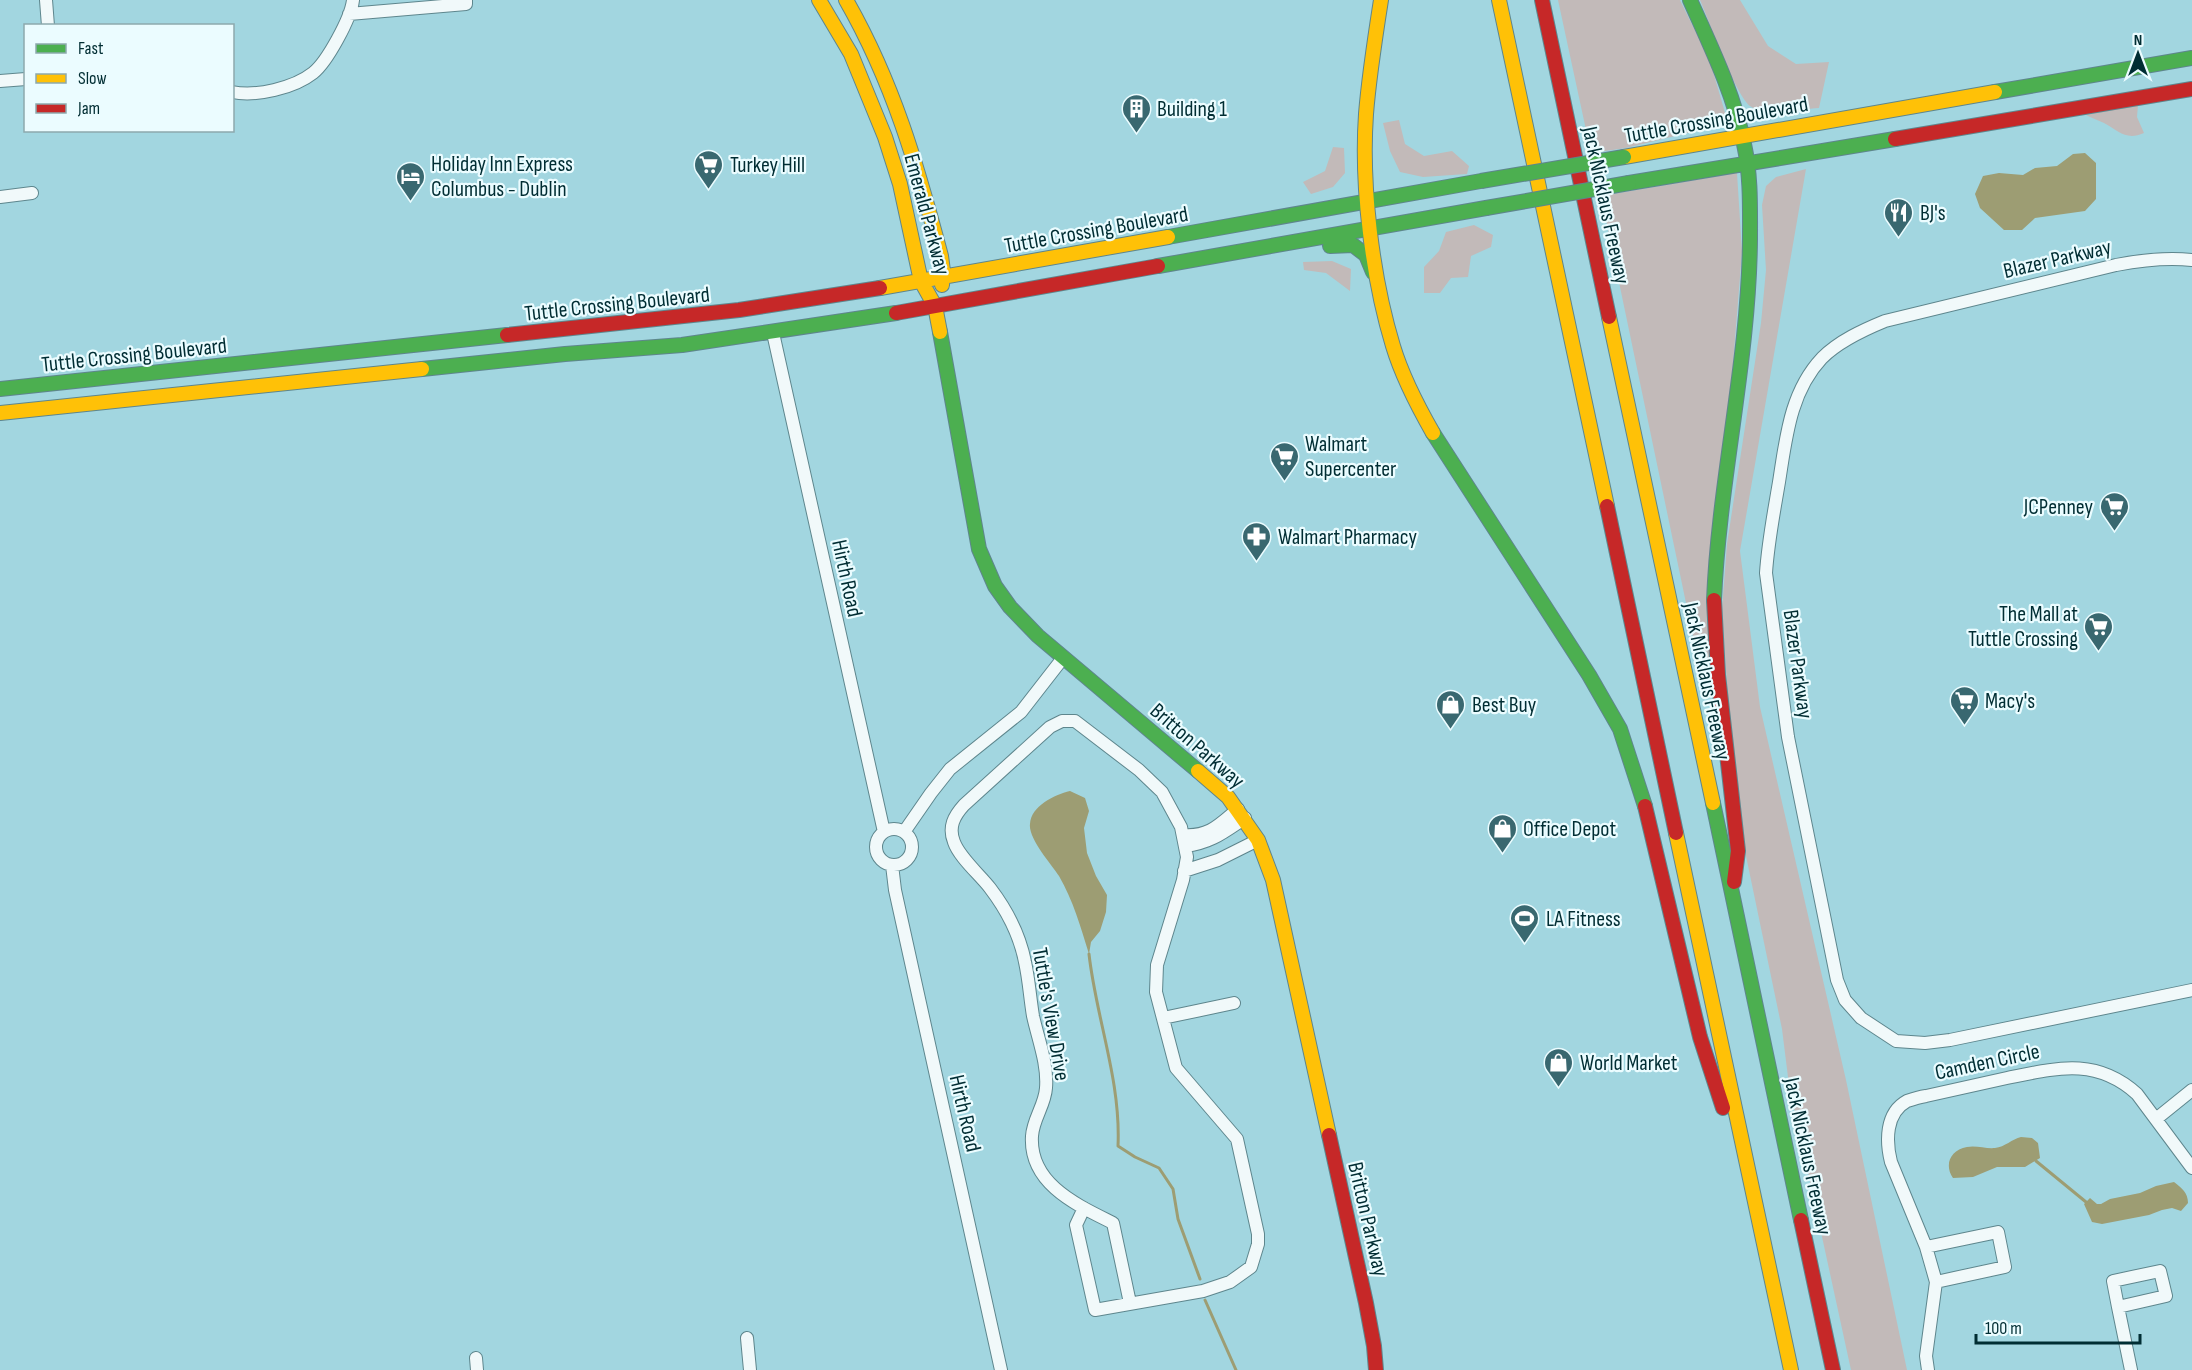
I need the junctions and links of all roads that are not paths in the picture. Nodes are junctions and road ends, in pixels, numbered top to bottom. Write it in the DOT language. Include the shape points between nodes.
graph roads {
  1 [pos="46,0"];
  2 [pos="353,0"];
  3 [pos="466,0"];
  4 [pos="819,0"];
  5 [pos="846,0"];
  6 [pos="1381,0"];
  7 [pos="1499,0"];
  8 [pos="1542,0"];
  9 [pos="1690,0"];
  10 [pos="350,15"];
  11 [pos="48,24"];
  12 [pos="2192,58"];
  13 [pos="24,79"];
  14 [pos="0,81"];
  15 [pos="2192,89"];
  16 [pos="234,92"];
  17 [pos="1742,136"];
  18 [pos="1748,164"];
  19 [pos="32,193"];
  20 [pos="0,197"];
  21 [pos="1368,202"];
  22 [pos="1370,229"];
  23 [pos="1258,249"];
  24 [pos="2192,260"];
  25 [pos="944,277"];
  26 [pos="921,281"];
  27 [pos="1378,283"];
  28 [pos="935,306"];
  29 [pos="773,333"];
  30 [pos="0,389"];
  31 [pos="0,413"];
  32 [pos="1063,658"];
  33 [pos="1242,814"];
  34 [pos="884,832"];
  35 [pos="904,832"];
  36 [pos="1208,838"];
  37 [pos="1258,840"];
  38 [pos="1184,841"];
  39 [pos="1218,860"];
  40 [pos="892,865"];
  41 [pos="1185,871"];
  42 [pos="1732,898"];
  43 [pos="2192,990"];
  44 [pos="1234,1002"];
  45 [pos="1163,1018"];
  46 [pos="2192,1090"];
  47 [pos="2156,1119"];
  48 [pos="2192,1168"];
  49 [pos="1084,1208"];
  50 [pos="1759,1220"];
  51 [pos="1926,1247"];
  52 [pos="1936,1282"];
  53 [pos="1130,1303"];
  54 [pos="2118,1307"];
  55 [pos="747,1338"];
  56 [pos="750,1370"];
  57 [pos="1001,1370"];
  58 [pos="1376,1370"];
  59 [pos="1791,1370"];
  60 [pos="1833,1370"];
  61 [pos="1928,1370"];
  62 [pos="2131,1370"];
  1 -- 11 [label="street"];
  2 -- 10 [label="street"];
  3 -- 10 [label="street" via="466,4"];
  4 -- 26 [label="main road, Emerald Parkway" via="850,54 885,137 900,184"];
  5 -- 25 [label="main road, Emerald Parkway" via="879,60 907,130"];
  6 -- 21 [label="main road" via="1366,116"];
  7 -- 50 [label="main road"];
  8 -- 42 [label="main road, Jack Nicklaus Freeway"];
  9 -- 17 [label="main road" via="1734,102"];
  10 -- 16 [label="street" via="315,72 293,86"];
  12 -- 17 [label="main road, Tuttle Crossing Boulevard"];
  13 -- 14 [label="street"];
  15 -- 18 [label="main road, Tuttle Crossing Boulevard"];
  17 -- 18 [label="main road"];
  17 -- 21 [label="main road, Tuttle Crossing Boulevard, bridge"];
  18 -- 22 [label="main road, Tuttle Crossing Boulevard, bridge"];
  18 -- 42 [label="main road" via="1749,296 1714,600 1716,656 1738,851"];
  19 -- 20 [label="street"];
  21 -- 22 [label="main road"];
  21 -- 25 [label="main road, Tuttle Crossing Boulevard"];
  22 -- 23 [label="main road, Tuttle Crossing Boulevard"];
  22 -- 27 [label="main road"];
  23 -- 27 [label="main road" via="1275,253 1353,244 1365,255"];
  23 -- 28 [label="main road, Tuttle Crossing Boulevard"];
  24 -- 43 [label="street, Blazer Parkway" via="2151,259 2123,264 1885,321 1856,333 1823,358 1802,386 1790,416 1766,573 1788,737 1837,980 1845,1000 1861,1018 1896,1041 1925,1043"];
  25 -- 26 [label="main road, Tuttle Crossing Boulevard"];
  25 -- 28 [label="main road, Emerald Parkway"];
  26 -- 28 [label="main road, Emerald Parkway"];
  26 -- 30 [label="main road, Tuttle Crossing Boulevard" via="679,318"];
  27 -- 50 [label="main road" via="1393,346 1417,405 1620,729 1644,804 1700,1037"];
  28 -- 29 [label="main road, Tuttle Crossing Boulevard"];
  28 -- 32 [label="main road, Britton Parkway" via="984,564 1014,613"];
  29 -- 31 [label="main road, Tuttle Crossing Boulevard"];
  29 -- 34 [label="street, Hirth Road"];
  32 -- 33 [label="main road, Britton Parkway" via="1216,786"];
  32 -- 35 [label="street" via="1021,712 950,769"];
  33 -- 36 [label="street"];
  33 -- 37 [label="main road, Britton Parkway"];
  34 -- 35 [label="street"];
  34 -- 40 [label="street" via="877,841 877,853"];
  35 -- 40 [label="street" via="910,839 910,854"];
  36 -- 38 [label="street" via="1196,836"];
  36 -- 39 [label="street"];
  37 -- 39 [label="street"];
  37 -- 58 [label="main road, Britton Parkway" via="1273,880 1366,1303"];
  38 -- 41 [label="street, Tuttle's View Drive"];
  38 -- 49 [label="street, Tuttle's View Drive" via="1162,792 1075,721 1062,721 1050,727 954,816 954,844 992,890 1015,931 1023,955 1045,1067 1046,1088 1032,1137 1035,1160 1046,1181 1070,1202"];
  39 -- 41 [label="street"];
  40 -- 57 [label="street, Hirth Road"];
  41 -- 45 [label="street, Tuttle's View Drive" via="1157,965 1156,992"];
  42 -- 60 [label="main road, Jack Nicklaus Freeway"];
  44 -- 45 [label="street"];
  45 -- 53 [label="street, Tuttle's View Drive" via="1176,1068 1237,1139 1258,1244 1251,1267 1230,1282 1203,1291"];
  46 -- 47 [label="street"];
  47 -- 48 [label="street, Camden Circle"];
  47 -- 51 [label="street, Camden Circle" via="2127,1084 2101,1071 2081,1068 2042,1071 1907,1102 1890,1123 1887,1147"];
  49 -- 53 [label="street, Tuttle's View Drive" via="1113,1222"];
  49 -- 53 [label="street" via="1076,1225 1095,1310"];
  50 -- 59 [label="main road"];
  51 -- 52 [label="street, Camden Circle"];
  51 -- 52 [label="street" via="1998,1232 2006,1268"];
  52 -- 61 [label="street" via="1926,1356"];
  54 -- 62 [label="street"];
  55 -- 56 [label="street"];
}
